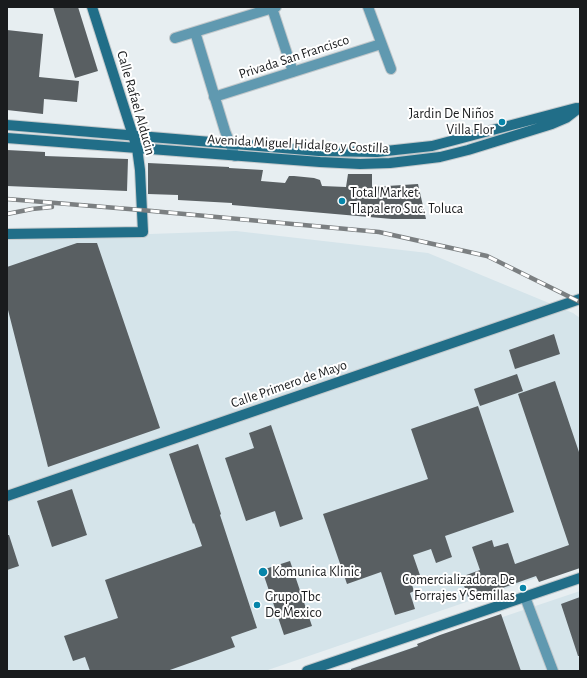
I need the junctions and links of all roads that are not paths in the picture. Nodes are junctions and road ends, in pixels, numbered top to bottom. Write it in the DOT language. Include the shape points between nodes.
graph roads {
  1 [pos="92,7"];
  2 [pos="368,7"];
  3 [pos="274,8"];
  4 [pos="195,32"];
  5 [pos="175,38"];
  6 [pos="381,44"];
  7 [pos="391,69"];
  8 [pos="293,72"];
  9 [pos="214,97"];
  10 [pos="579,107"];
  11 [pos="7,125"];
  12 [pos="63,129"];
  13 [pos="134,135"];
  14 [pos="7,138"];
  15 [pos="62,142"];
  16 [pos="229,144"];
  17 [pos="137,148"];
  18 [pos="234,156"];
  19 [pos="7,234"];
  20 [pos="580,299"];
  21 [pos="7,496"];
  22 [pos="580,578"];
  23 [pos="525,597"];
  24 [pos="307,671"];
  25 [pos="553,671"];
  1 -- 13 [label="main road, Calle Rafael Alducin"];
  2 -- 6 [label="street"];
  3 -- 4 [label="street"];
  3 -- 8 [label="street"];
  4 -- 5 [label="street"];
  4 -- 9 [label="street"];
  6 -- 7 [label="street"];
  6 -- 8 [label="street, Privada San Francisco"];
  8 -- 9 [label="street, Privada San Francisco"];
  9 -- 16 [label="street"];
  10 -- 16 [label="main road, Avenida Miguel Hidalgo y Costilla" via="457,140 402,150 352,152"];
  10 -- 18 [label="main road, Avenida Miguel Hidalgo y Costilla" via="566,118 537,130 468,150 415,161 360,164"];
  11 -- 12 [label="main road, Avenida Miguel Hidalgo y Costilla"];
  12 -- 13 [label="main road, Avenida Miguel Hidalgo y Costilla"];
  12 -- 15 [label="main road"];
  13 -- 16 [label="main road, Avenida Miguel Hidalgo y Costilla"];
  13 -- 17 [label="main road, Calle Rafael Alducin"];
  14 -- 15 [label="main road, Avenida Miguel Hidalgo y Costilla"];
  15 -- 17 [label="main road, Avenida Miguel Hidalgo y Costilla"];
  16 -- 18 [label="street"];
  17 -- 18 [label="main road, Avenida Miguel Hidalgo y Costilla"];
  17 -- 19 [label="main road, Calle Rafael Alducin" via="143,232"];
  20 -- 21 [label="main road, Calle Primero de Mayo"];
  22 -- 23 [label="main road"];
  23 -- 24 [label="main road"];
  23 -- 25 [label="street"];
}
